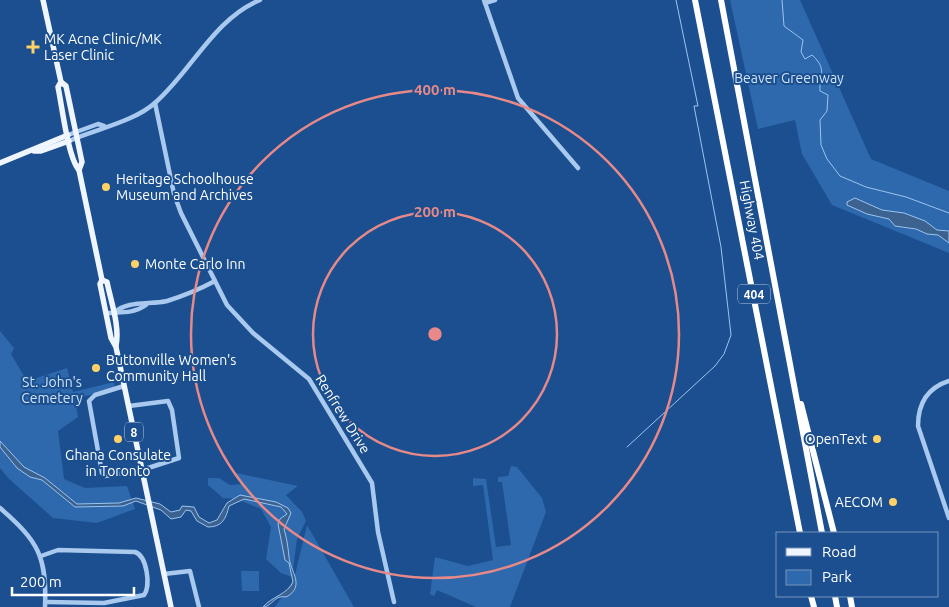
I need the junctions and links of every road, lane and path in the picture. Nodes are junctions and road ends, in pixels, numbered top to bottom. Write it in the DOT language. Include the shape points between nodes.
graph roads {
  1 [pos="43,0"];
  2 [pos="260,0"];
  3 [pos="496,0"];
  4 [pos="695,0"];
  5 [pos="721,0"];
  6 [pos="485,2"];
  7 [pos="61,82"];
  8 [pos="155,103"];
  9 [pos="76,135"];
  10 [pos="68,138"];
  11 [pos="0,163"];
  12 [pos="578,168"];
  13 [pos="79,170"];
  14 [pos="102,280"];
  15 [pos="215,281"];
  16 [pos="114,312"];
  17 [pos="106,313"];
  18 [pos="116,347"];
  19 [pos="790,367"];
  20 [pos="949,381"];
  21 [pos="124,386"];
  22 [pos="129,406"];
  23 [pos="142,470"];
  24 [pos="0,508"];
  25 [pos="949,518"];
  26 [pos="800,532"];
  27 [pos="822,532"];
  28 [pos="834,532"];
  29 [pos="41,556"];
  30 [pos="164,574"];
  31 [pos="394,602"];
  32 [pos="46,604"];
  33 [pos="171,607"];
  34 [pos="199,607"];
  1 -- 7 [label="main road, 8"];
  2 -- 8 [label="street" via="227,21"];
  3 -- 6 [label="street"];
  4 -- 26 [label="highway, Highway 404 / 404"];
  5 -- 19 [label="highway, Highway 404 / 404"];
  6 -- 12 [label="street" via="518,98"];
  7 -- 9 [label="main road, 8" via="66,86"];
  7 -- 10 [label="main road, 8" via="58,87"];
  8 -- 9 [label="street" via="101,130"];
  8 -- 15 [label="street, Renfrew Drive" via="174,194"];
  9 -- 10 [label="street"];
  9 -- 13 [label="main road, 8" via="82,162"];
  10 -- 11 [label="main road" via="41,151"];
  10 -- 13 [label="main road, 8" via="74,165"];
  13 -- 14 [label="main road, 8"];
  14 -- 16 [label="main road, 8" via="107,282"];
  14 -- 17 [label="main road, 8"];
  15 -- 16 [label="street" via="171,300 147,304 139,310"];
  15 -- 31 [label="street, Renfrew Drive" via="227,305 242,323 308,379 372,483 378,532"];
  16 -- 17 [label="street"];
  16 -- 18 [label="main road, 8" via="118,338"];
  17 -- 18 [label="main road, 8"];
  18 -- 21 [label="main road, 8"];
  19 -- 27 [label="highway, Highway 404 / 404"];
  19 -- 28 [label="highway"];
  20 -- 25 [label="street" via="937,386 924,398 918,412 918,426"];
  21 -- 22 [label="main road, 8"];
  21 -- 23 [label="street" via="89,399 102,473 105,476"];
  22 -- 23 [label="main road, 8"];
  22 -- 23 [label="street" via="164,400 172,410 179,458"];
  23 -- 30 [label="main road, 8"];
  24 -- 29 [label="street" via="30,538"];
  29 -- 32 [label="street"];
  29 -- 32 [label="street" via="58,550 135,552 142,557 148,586 140,597 110,602"];
  30 -- 33 [label="main road, 8"];
  30 -- 34 [label="street" via="190,571"];
}
